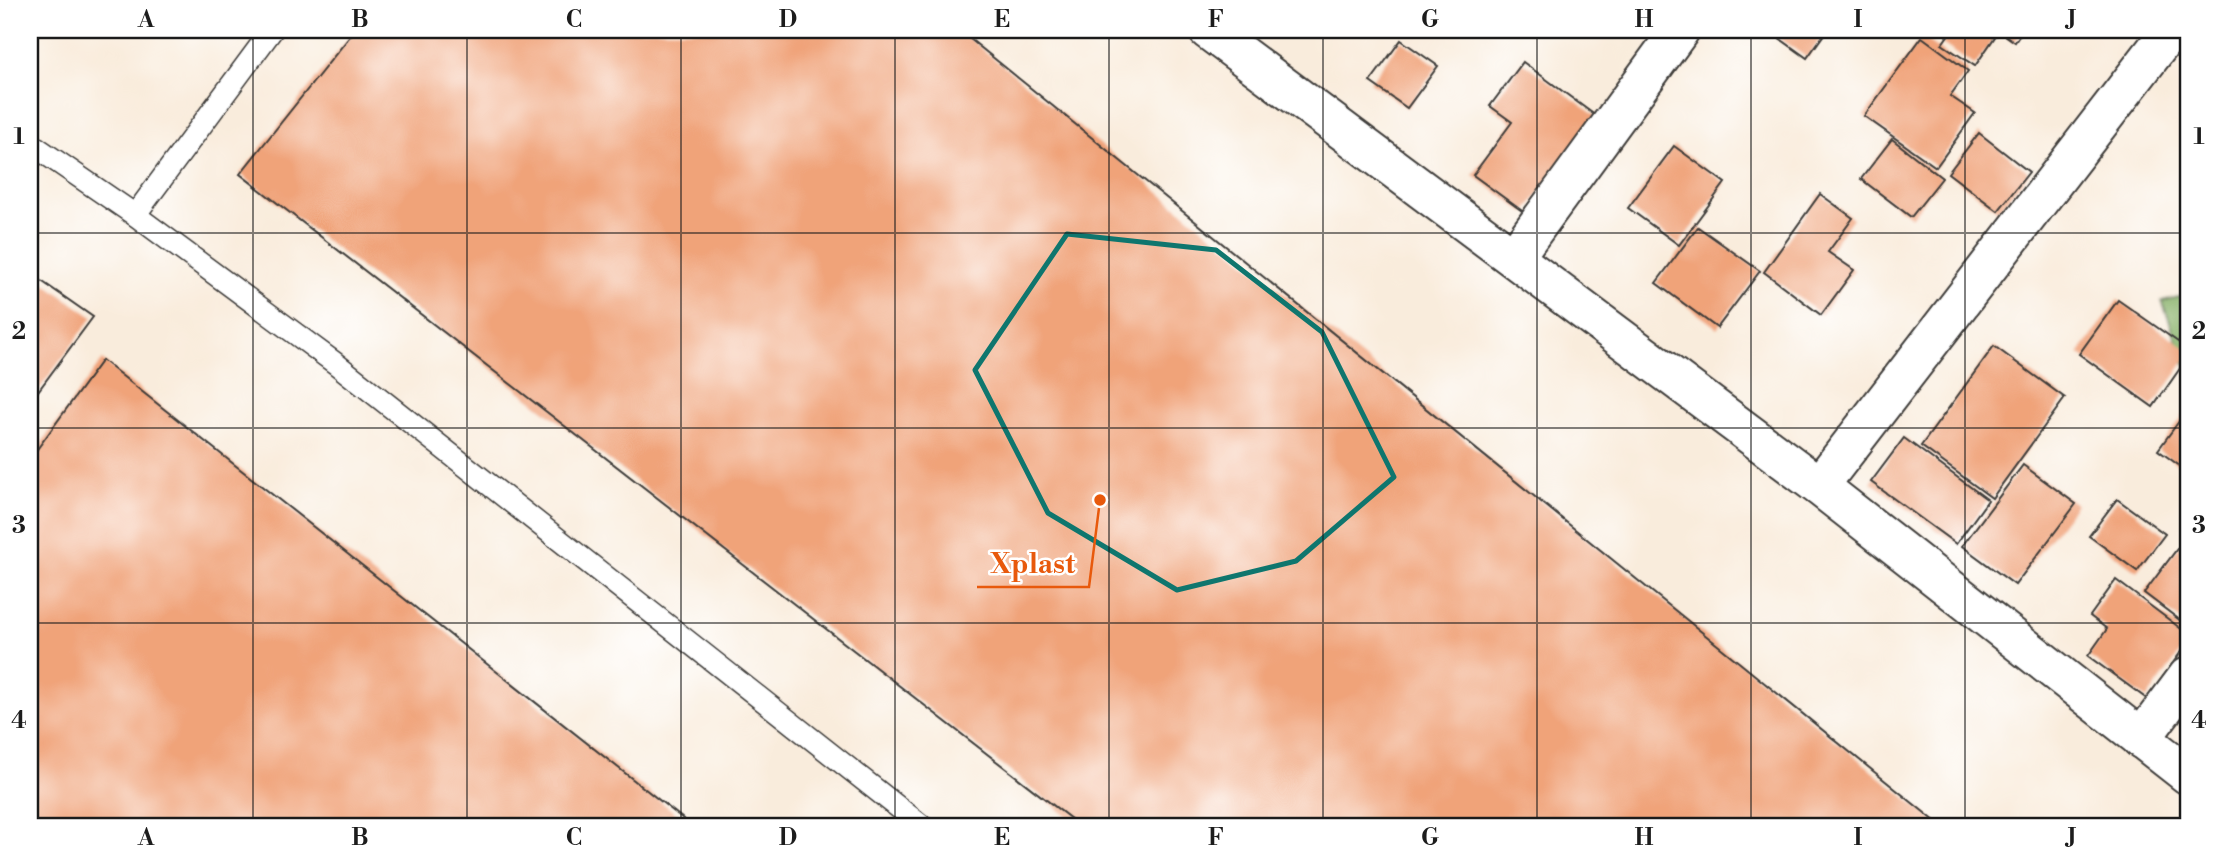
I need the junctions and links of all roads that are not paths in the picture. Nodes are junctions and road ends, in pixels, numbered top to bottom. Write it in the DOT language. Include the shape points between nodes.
graph roads {
  1 [pos="272,30"];
  2 [pos="1210,30"];
  3 [pos="1680,30"];
  4 [pos="2171,30"];
  5 [pos="30,143"];
  6 [pos="135,215"];
  7 [pos="1514,257"];
  8 [pos="1819,486"];
  9 [pos="2188,677"];
  10 [pos="2141,740"];
  11 [pos="2188,775"];
  12 [pos="922,826"];
  1 -- 6 [label="lane"];
  2 -- 7 [label="street"];
  3 -- 7 [label="street"];
  4 -- 8 [label="street"];
  5 -- 6 [label="lane"];
  6 -- 12 [label="lane" via="335,363"];
  7 -- 8 [label="street"];
  8 -- 10 [label="street"];
  9 -- 10 [label="street"];
  10 -- 11 [label="street"];
}
